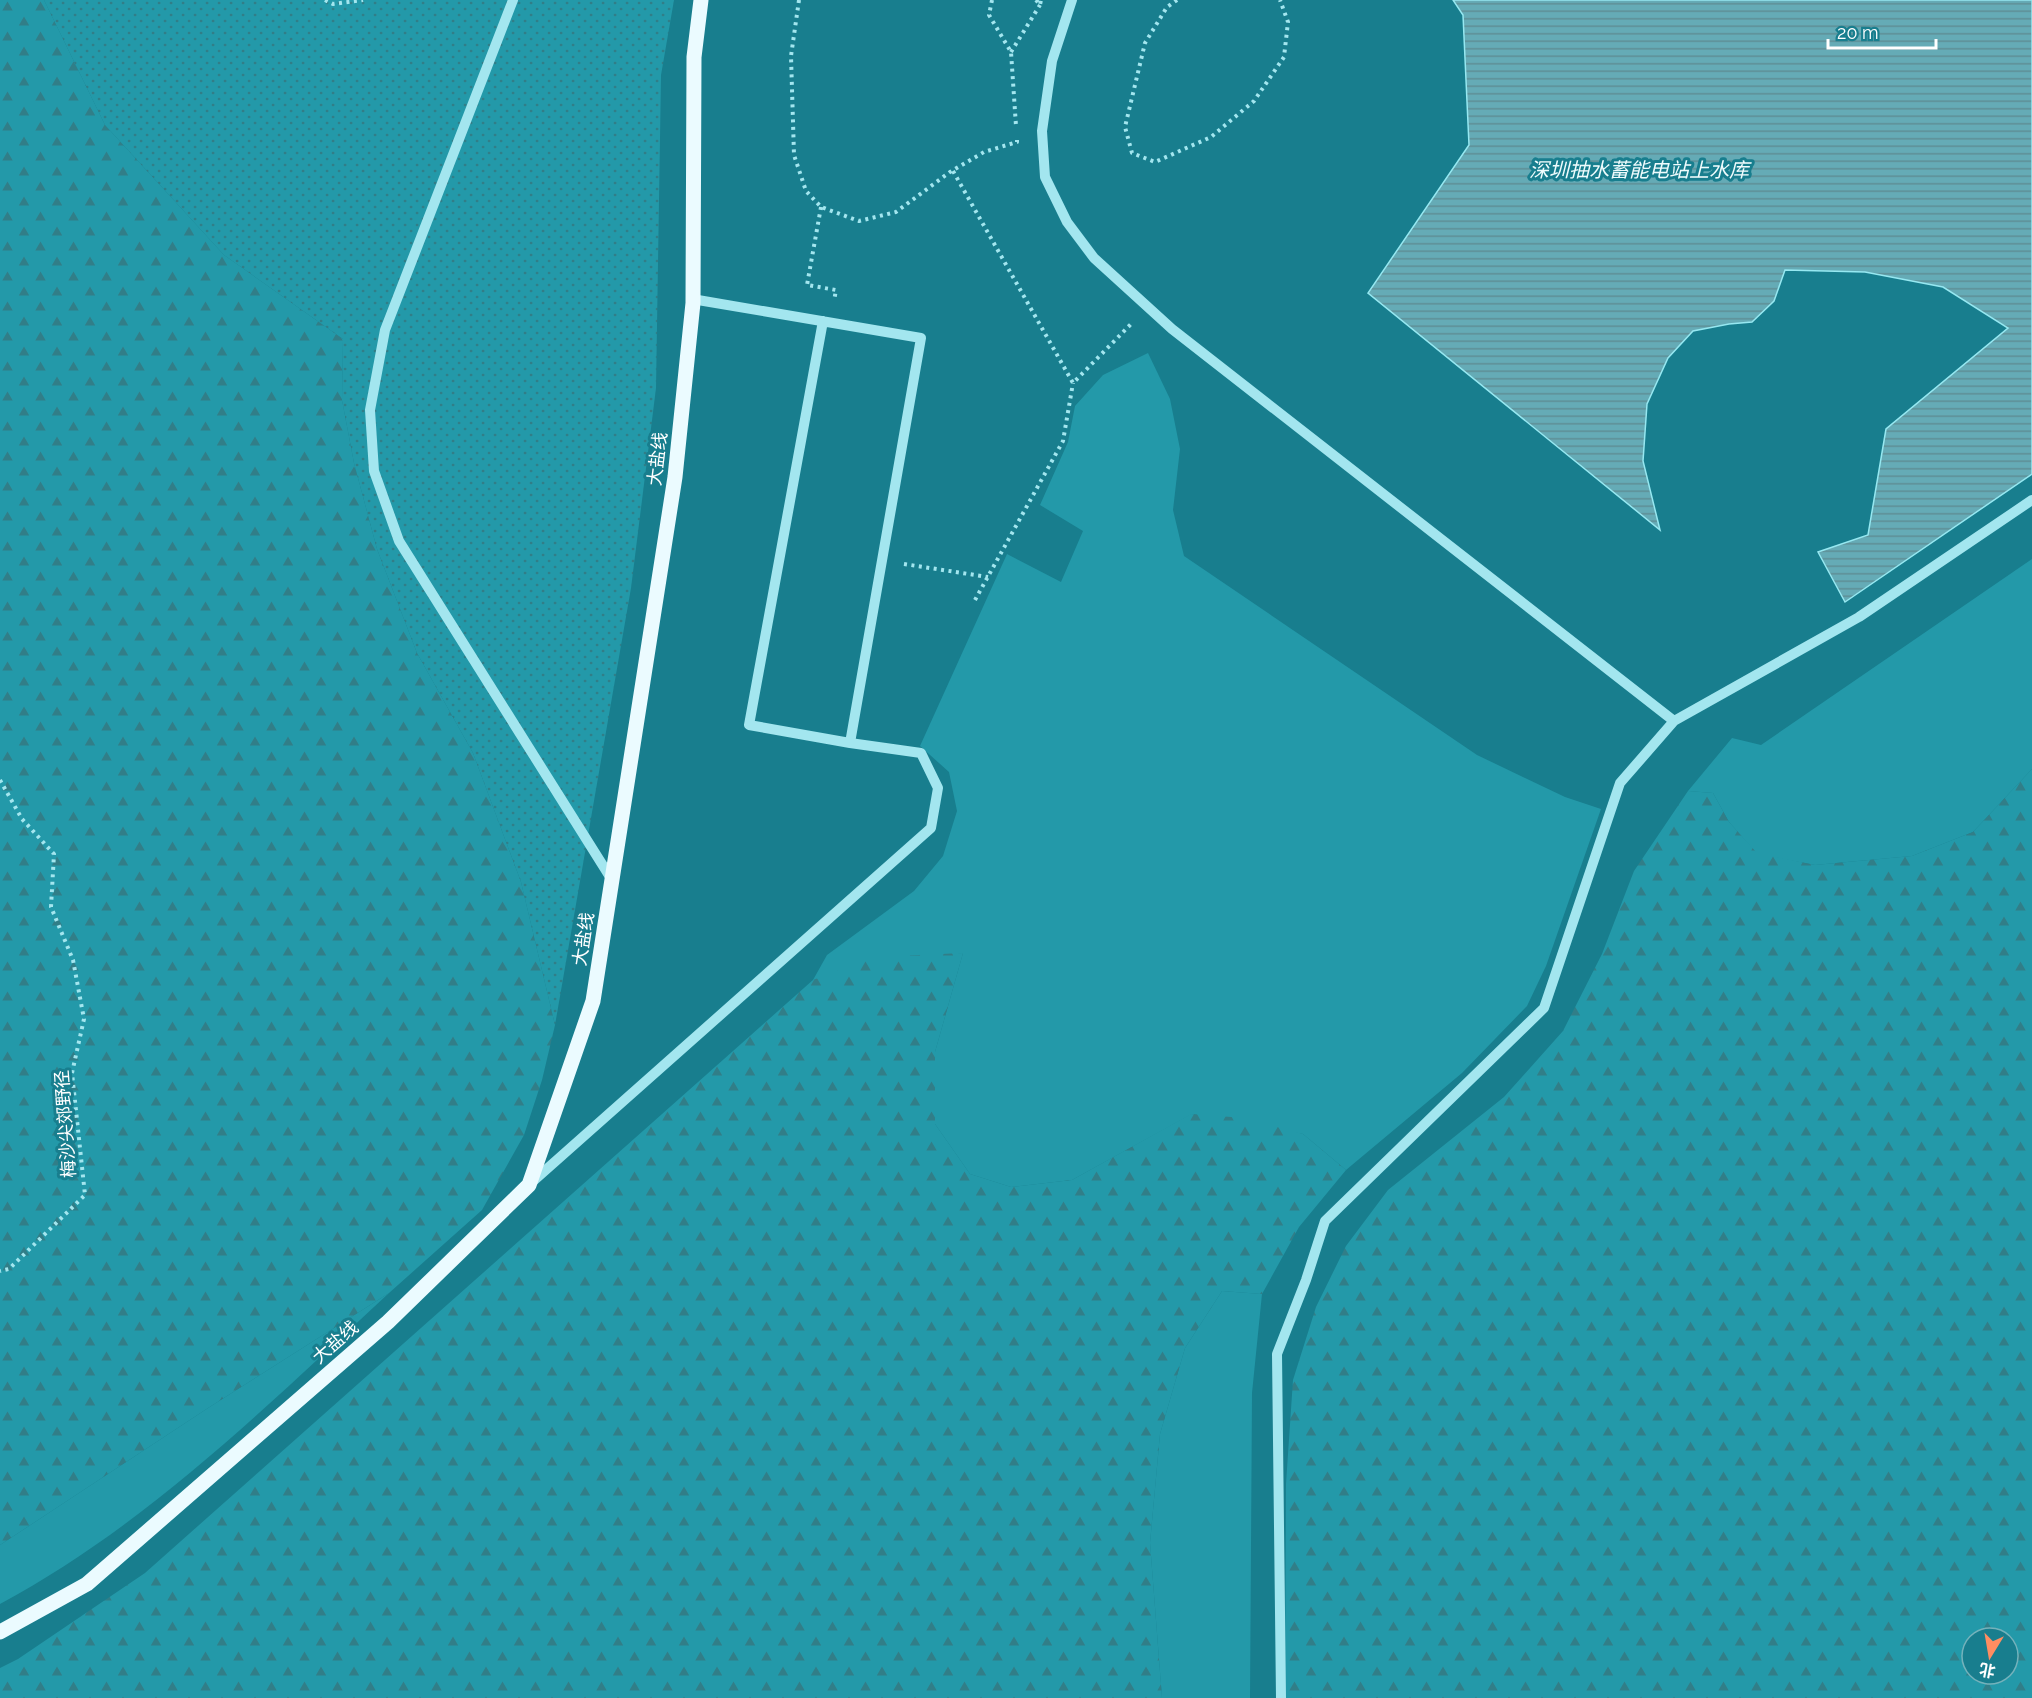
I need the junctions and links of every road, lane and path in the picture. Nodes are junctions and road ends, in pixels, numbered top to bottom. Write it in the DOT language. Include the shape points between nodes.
graph roads {
  1 [pos="326,0"];
  2 [pos="363,0"];
  3 [pos="513,0"];
  4 [pos="701,0"];
  5 [pos="799,0"];
  6 [pos="993,0"];
  7 [pos="1072,0"];
  8 [pos="1177,0"];
  9 [pos="1280,0"];
  10 [pos="1039,2"];
  11 [pos="1011,52"];
  12 [pos="953,171"];
  13 [pos="821,207"];
  14 [pos="692,298"];
  15 [pos="1147,308"];
  16 [pos="827,322"];
  17 [pos="1073,383"];
  18 [pos="2032,500"];
  19 [pos="882,560"];
  20 [pos="988,577"];
  21 [pos="975,600"];
  22 [pos="1674,721"];
  23 [pos="850,743"];
  24 [pos="0,780"];
  25 [pos="612,880"];
  26 [pos="529,1185"];
  27 [pos="0,1270"];
  28 [pos="0,1632"];
  29 [pos="1281,1698"];
  1 -- 2 [label="path" via="333,4"];
  3 -- 25 [label="street" via="385,330 370,410 374,471 399,542"];
  4 -- 14 [label="main road, 大盐线" via="694,57"];
  5 -- 13 [label="path" via="791,56 794,155 806,191"];
  6 -- 11 [label="path" via="989,15"];
  7 -- 15 [label="street" via="1052,61 1042,131 1045,177 1067,222 1094,258"];
  8 -- 9 [label="path" via="1167,7 1145,43 1125,127 1132,153 1155,162 1211,136 1254,100 1284,57 1288,22"];
  10 -- 11 [label="path"];
  11 -- 12 [label="path" via="1017,142 984,152"];
  12 -- 13 [label="path" via="896,212 859,220"];
  12 -- 17 [label="path"];
  13 -- 16 [label="path" via="807,285 836,291"];
  14 -- 16 [label="street"];
  14 -- 25 [label="main road, 大盐线" via="675,477"];
  15 -- 17 [label="path"];
  15 -- 22 [label="street"];
  16 -- 19 [label="street" via="921,338"];
  16 -- 23 [label="street" via="749,725"];
  17 -- 20 [label="path" via="1063,441"];
  18 -- 22 [label="street" via="1859,617"];
  19 -- 20 [label="path"];
  19 -- 23 [label="street"];
  20 -- 21 [label="path"];
  22 -- 29 [label="street" via="1620,783 1544,1008 1325,1221 1277,1354"];
  23 -- 26 [label="street" via="921,753 938,788 931,828"];
  24 -- 27 [label="path, 梅沙尖郊野径" via="22,819 54,854 51,907 73,960 84,1019 72,1073 85,1196 9,1269"];
  25 -- 26 [label="main road, 大盐线" via="593,1001"];
  26 -- 28 [label="main road, 大盐线" via="388,1322 87,1584"];
}
